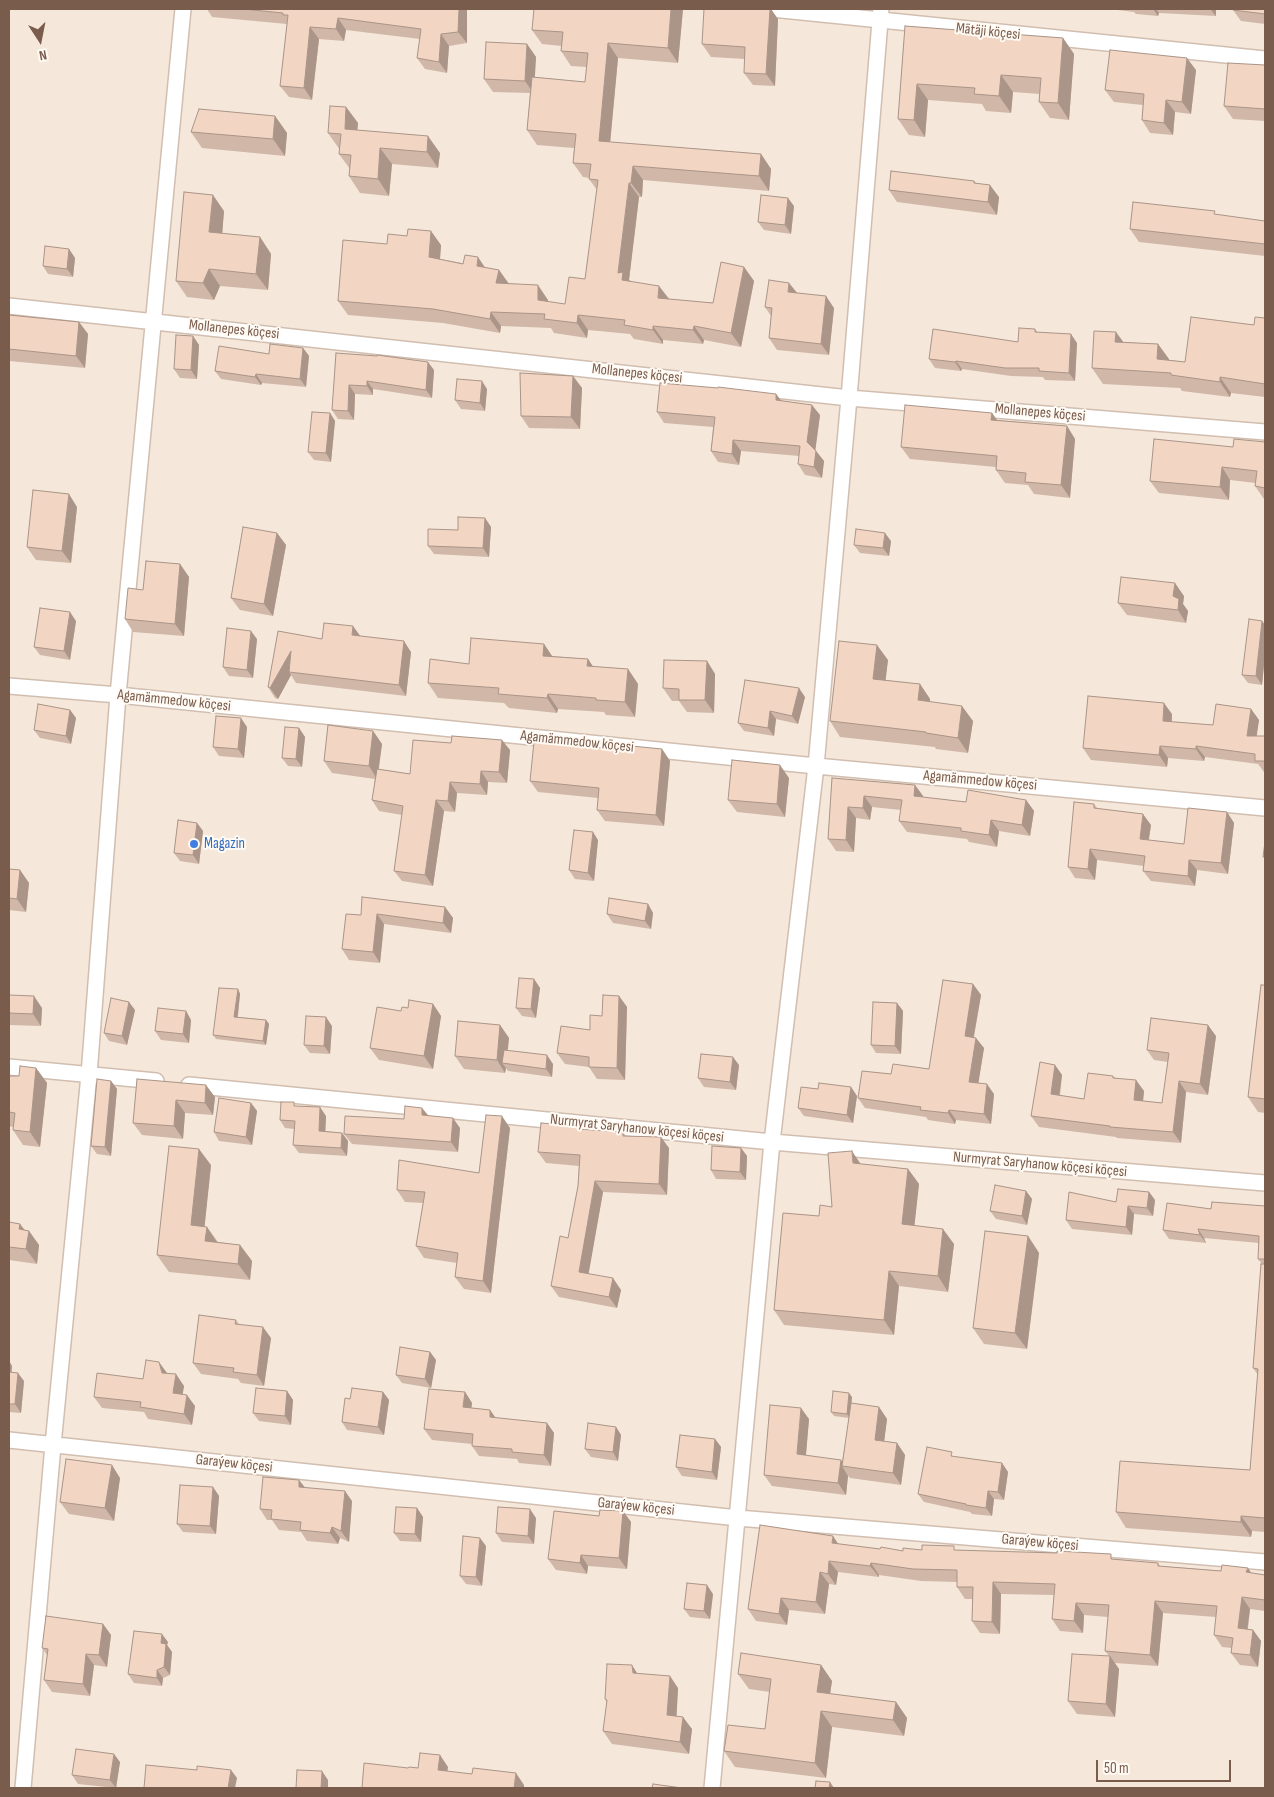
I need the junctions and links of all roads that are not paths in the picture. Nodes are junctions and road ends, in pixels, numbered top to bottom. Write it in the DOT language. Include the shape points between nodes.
graph roads {
  1 [pos="183,9"];
  2 [pos="772,9"];
  3 [pos="881,15"];
  4 [pos="1265,59"];
  5 [pos="9,306"];
  6 [pos="153,321"];
  7 [pos="849,398"];
  8 [pos="1265,432"];
  9 [pos="9,686"];
  10 [pos="118,695"];
  11 [pos="816,766"];
  12 [pos="1265,808"];
  13 [pos="9,1067"];
  14 [pos="89,1075"];
  15 [pos="772,1142"];
  16 [pos="1265,1183"];
  17 [pos="9,1440"];
  18 [pos="53,1445"];
  19 [pos="738,1518"];
  20 [pos="1265,1562"];
  21 [pos="23,1788"];
  22 [pos="712,1788"];
  1 -- 6 [label="street"];
  2 -- 3 [label="street, Mätäji köçesi"];
  3 -- 4 [label="street, Mätäji köçesi"];
  3 -- 7 [label="street"];
  5 -- 6 [label="street, Mollanepes köçesi"];
  6 -- 7 [label="street, Mollanepes köçesi"];
  6 -- 10 [label="street"];
  7 -- 8 [label="street, Mollanepes köçesi"];
  7 -- 11 [label="street"];
  9 -- 10 [label="street, Agamämmedow köçesi"];
  10 -- 11 [label="street, Agamämmedow köçesi"];
  10 -- 14 [label="street"];
  11 -- 12 [label="street, Agamämmedow köçesi"];
  11 -- 15 [label="street"];
  13 -- 14 [label="street, Nurmyrat Saryhanow köçesi köçesi"];
  14 -- 15 [label="street, Nurmyrat Saryhanow köçesi köçesi"];
  14 -- 18 [label="street"];
  15 -- 16 [label="street, Nurmyrat Saryhanow köçesi köçesi"];
  15 -- 19 [label="street"];
  17 -- 18 [label="street, Garaýew köçesi"];
  18 -- 19 [label="street, Garaýew köçesi"];
  18 -- 21 [label="street"];
  19 -- 20 [label="street, Garaýew köçesi"];
  19 -- 22 [label="street"];
}
